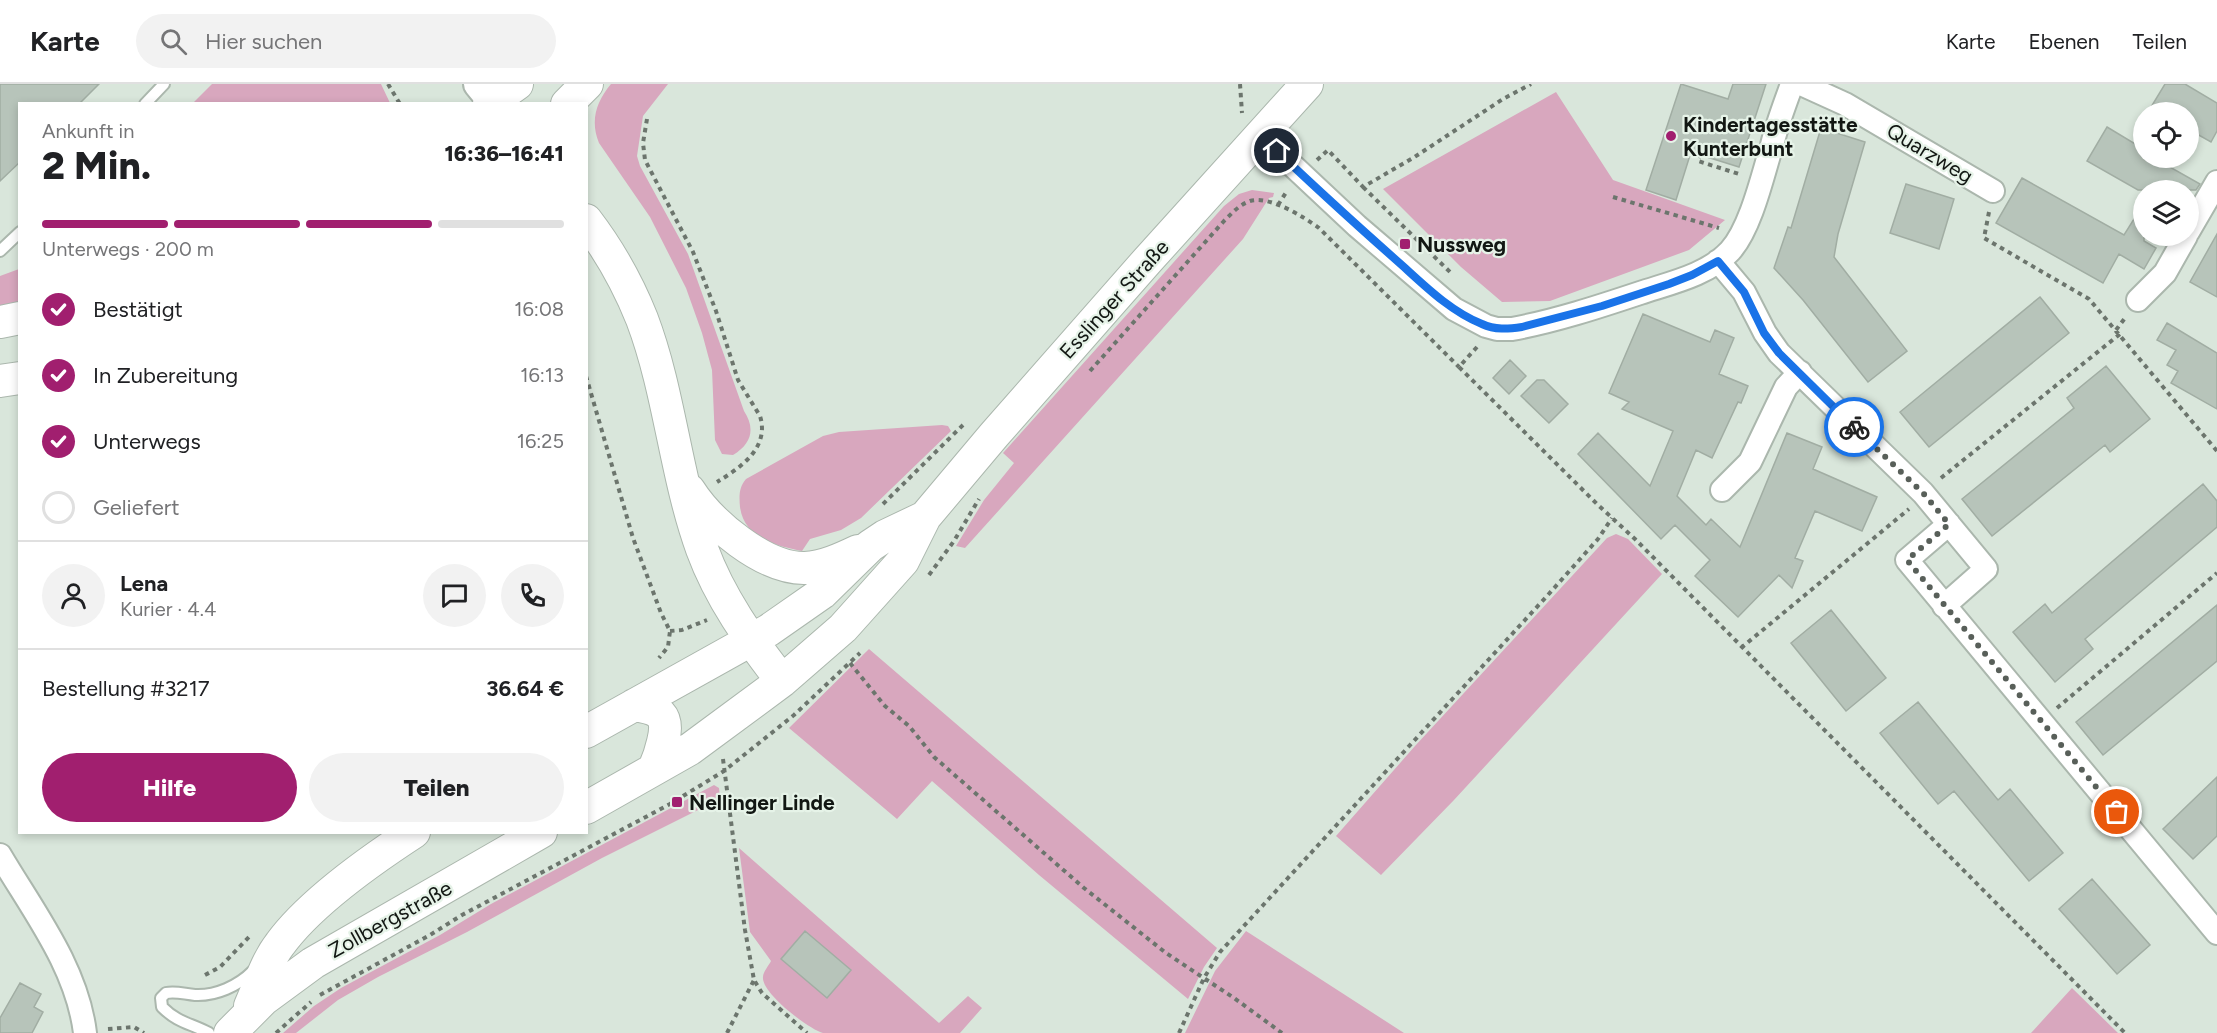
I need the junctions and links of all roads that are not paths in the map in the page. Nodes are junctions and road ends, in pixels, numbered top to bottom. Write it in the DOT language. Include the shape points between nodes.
graph roads {
  1 [pos="164,84"];
  2 [pos="587,84"];
  3 [pos="1307,84"];
  4 [pos="1792,84"];
  5 [pos="1801,84"];
  6 [pos="147,102"];
  7 [pos="569,102"];
  8 [pos="1252,127"];
  9 [pos="2217,182"];
  10 [pos="1993,191"];
  11 [pos="2199,214"];
  12 [pos="588,223"];
  13 [pos="18,234"];
  14 [pos="588,240"];
  15 [pos="2181,246"];
  16 [pos="0,251"];
  17 [pos="1718,261"];
  18 [pos="615,263"];
  19 [pos="2138,300"];
  20 [pos="18,318"];
  21 [pos="0,322"];
  22 [pos="1800,372"];
  23 [pos="18,378"];
  24 [pos="0,381"];
  25 [pos="688,489"];
  26 [pos="1722,490"];
  27 [pos="926,517"];
  28 [pos="1949,524"];
  29 [pos="870,546"];
  30 [pos="1944,606"];
  31 [pos="751,641"];
  32 [pos="782,681"];
  33 [pos="634,705"];
  34 [pos="588,731"];
  35 [pos="654,769"];
  36 [pos="588,807"];
  37 [pos="411,834"];
  38 [pos="538,834"];
  39 [pos="0,855"];
  40 [pos="2217,933"];
  41 [pos="278,945"];
  42 [pos="238,1024"];
  43 [pos="85,1032"];
  44 [pos="209,1033"];
  1 -- 6 [label="lane"];
  2 -- 7 [label="main road"];
  3 -- 8 [label="main road, Esslinger Straße"];
  4 -- 17 [label="street" via="1741,235 1730,252"];
  5 -- 10 [label="street, Quarzweg" via="1845,104"];
  8 -- 17 [label="street" via="1442,299 1486,326 1512,329 1591,309 1692,275"];
  8 -- 27 [label="main road, Esslinger Straße" via="1117,295"];
  9 -- 11 [label="street"];
  12 -- 18 [label="main road"];
  13 -- 16 [label="lane"];
  14 -- 18 [label="main road"];
  15 -- 19 [label="street" via="2165,273"];
  17 -- 22 [label="street" via="1744,292 1779,353"];
  18 -- 25 [label="main road" via="631,293 651,348"];
  20 -- 21 [label="main road"];
  22 -- 26 [label="street" via="1785,387 1750,462"];
  22 -- 28 [label="street" via="1924,494"];
  23 -- 24 [label="main road"];
  25 -- 29 [label="main road" via="719,525 740,541 791,566 828,564"];
  25 -- 31 [label="main road" via="703,551"];
  27 -- 29 [label="main road, Esslinger Straße"];
  27 -- 32 [label="main road, Esslinger Straße" via="903,561 828,642"];
  28 -- 30 [label="street" via="1986,569"];
  28 -- 30 [label="street" via="1907,560"];
  29 -- 31 [label="main road, Esslinger Straße" via="822,592"];
  30 -- 40 [label="street"];
  31 -- 32 [label="main road"];
  31 -- 33 [label="main road"];
  32 -- 35 [label="main road" via="690,749"];
  33 -- 34 [label="main road"];
  33 -- 35 [label="main road" via="657,711 665,719 666,731"];
  35 -- 36 [label="main road"];
  37 -- 41 [label="main road, Zollbergstraße" via="334,891"];
  38 -- 42 [label="main road, Zollbergstraße" via="313,963"];
  39 -- 43 [label="street" via="69,973"];
  41 -- 42 [label="main road, Zollbergstraße"];
  41 -- 44 [label="lane" via="244,979 227,988 211,994 174,991 161,998 162,1007 172,1017"];
}
